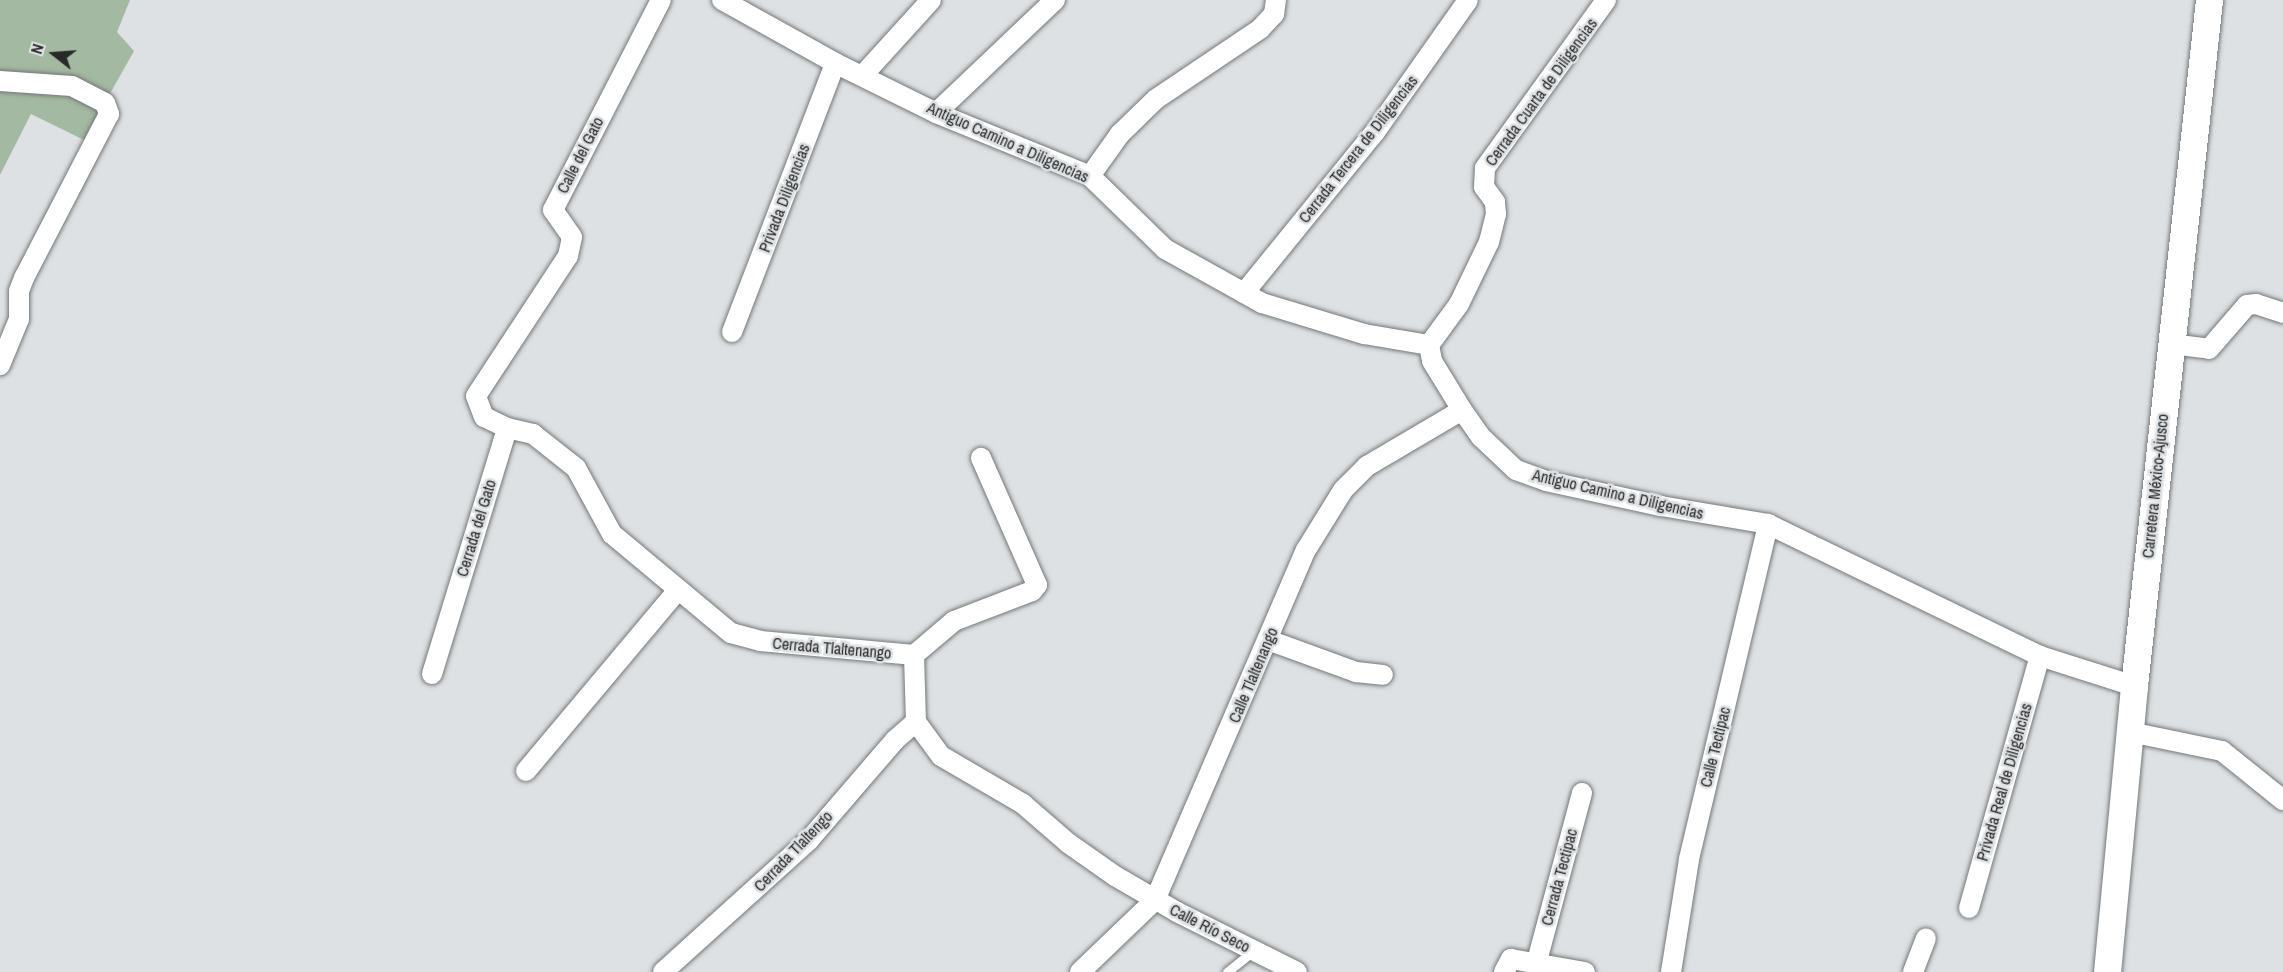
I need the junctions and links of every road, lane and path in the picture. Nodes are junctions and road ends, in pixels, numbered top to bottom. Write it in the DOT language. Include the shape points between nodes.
graph roads {
  1 [pos="661,0"];
  2 [pos="722,0"];
  3 [pos="931,0"];
  4 [pos="1055,0"];
  5 [pos="1275,0"];
  6 [pos="1468,0"];
  7 [pos="1606,0"];
  8 [pos="2209,0"];
  9 [pos="836,63"];
  10 [pos="863,75"];
  11 [pos="0,81"];
  12 [pos="936,113"];
  13 [pos="1090,176"];
  14 [pos="1244,294"];
  15 [pos="2283,313"];
  16 [pos="732,332"];
  17 [pos="2171,344"];
  18 [pos="1429,345"];
  19 [pos="0,365"];
  20 [pos="1462,410"];
  21 [pos="507,428"];
  22 [pos="981,458"];
  23 [pos="1768,524"];
  24 [pos="677,591"];
  25 [pos="1268,640"];
  26 [pos="914,655"];
  27 [pos="2040,656"];
  28 [pos="432,674"];
  29 [pos="1383,675"];
  30 [pos="2133,686"];
  31 [pos="916,723"];
  32 [pos="2130,732"];
  33 [pos="526,771"];
  34 [pos="1582,793"];
  35 [pos="2283,800"];
  36 [pos="1155,900"];
  37 [pos="1969,908"];
  38 [pos="1926,938"];
  39 [pos="1254,951"];
  40 [pos="1538,961"];
  41 [pos="663,972"];
  42 [pos="1080,972"];
  43 [pos="1227,972"];
  44 [pos="1297,972"];
  45 [pos="1504,972"];
  46 [pos="1585,972"];
  47 [pos="1671,972"];
  48 [pos="1913,972"];
  49 [pos="2107,972"];
  1 -- 21 [label="street, Calle del Gato" via="553,210 572,237 568,256 476,396 484,417"];
  2 -- 9 [label="street, Antiguo Camino a Diligencias"];
  3 -- 10 [label="street"];
  4 -- 12 [label="street"];
  5 -- 13 [label="street" via="1274,14 1260,29 1156,99 1120,134"];
  6 -- 14 [label="street, Cerrada Tercera de Diligencias" via="1375,132"];
  7 -- 18 [label="street, Cerrada Cuarta de Diligencias" via="1485,168 1484,186 1495,202 1496,214 1490,242 1459,304"];
  8 -- 17 [label="main road, Carretera México-Ajusco"];
  9 -- 10 [label="street, Antiguo Camino a Diligencias"];
  9 -- 16 [label="street, Privada Diligencias"];
  10 -- 12 [label="street, Antiguo Camino a Diligencias"];
  11 -- 19 [label="street" via="72,86 105,103 109,114 24,278 19,291 20,319"];
  12 -- 13 [label="street, Antiguo Camino a Diligencias"];
  13 -- 14 [label="street, Antiguo Camino a Diligencias" via="1165,249"];
  14 -- 18 [label="street, Antiguo Camino a Diligencias" via="1299,317"];
  15 -- 17 [label="street" via="2247,305 2209,349"];
  17 -- 30 [label="main road, Carretera México-Ajusco"];
  18 -- 20 [label="street, Antiguo Camino a Diligencias" via="1432,361"];
  20 -- 23 [label="street, Antiguo Camino a Diligencias" via="1481,437 1516,470 1546,481 1661,506"];
  20 -- 25 [label="street, Calle Tlaltenango" via="1367,466 1343,490 1306,550"];
  21 -- 24 [label="street, Cerrada Tlaltenango" via="533,434 576,468 612,534"];
  21 -- 28 [label="street, Cerrada del Gato"];
  22 -- 26 [label="street" via="1037,585 1032,591 954,621"];
  23 -- 27 [label="street, Antiguo Camino a Diligencias"];
  23 -- 47 [label="street, Calle Tectipac" via="1689,859"];
  24 -- 26 [label="street, Cerrada Tlaltenango" via="731,633 760,641"];
  24 -- 33 [label="street"];
  25 -- 29 [label="street" via="1356,672"];
  25 -- 36 [label="street, Calle Tlaltenango"];
  26 -- 31 [label="street, Cerrada Tlaltenango"];
  27 -- 30 [label="street, Antiguo Camino a Diligencias"];
  27 -- 37 [label="street, Privada Real de Diligencias"];
  30 -- 32 [label="main road, Carretera México-Ajusco"];
  31 -- 36 [label="street" via="941,756 1023,804 1068,843"];
  31 -- 41 [label="street, Cerrada Tlaltengo" via="895,740 809,840"];
  32 -- 35 [label="street" via="2222,751"];
  32 -- 49 [label="main road, Carretera México-Ajusco"];
  34 -- 40 [label="street, Cerrada Tectipac"];
  36 -- 39 [label="street, Calle Río Seco"];
  36 -- 42 [label="street, Calle Tlaltenango"];
  38 -- 48 [label="street"];
  39 -- 43 [label="lane"];
  39 -- 44 [label="street, Calle Río Seco"];
  40 -- 45 [label="street" via="1511,959"];
  40 -- 46 [label="street"];
}
